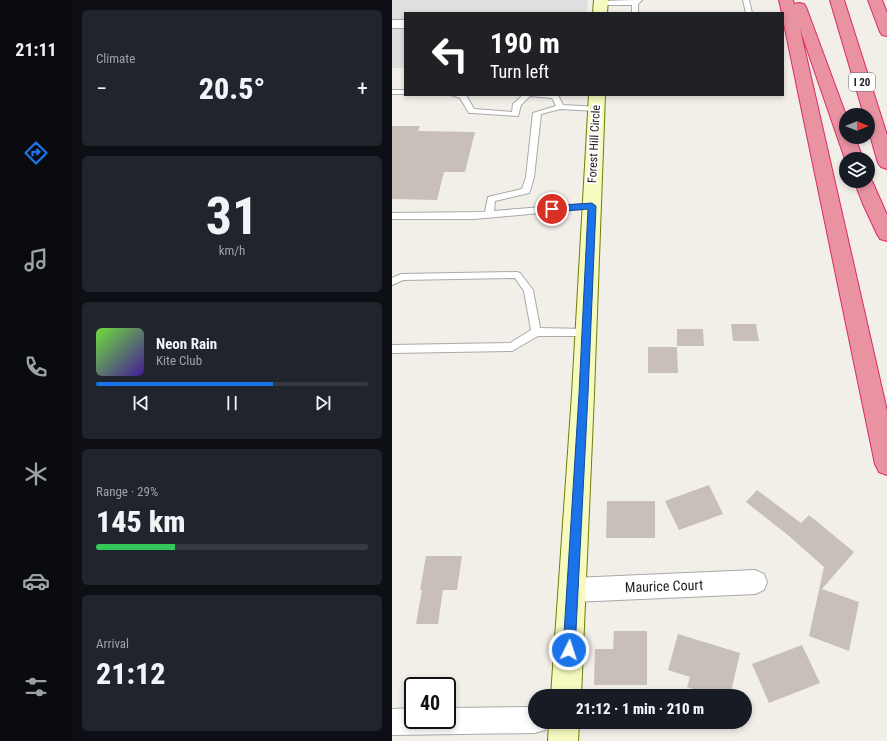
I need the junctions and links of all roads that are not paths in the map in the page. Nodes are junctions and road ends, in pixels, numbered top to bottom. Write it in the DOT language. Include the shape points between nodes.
graph roads {
  1 [pos="746,0"];
  2 [pos="786,0"];
  3 [pos="796,0"];
  4 [pos="837,0"];
  5 [pos="875,0"];
  6 [pos="637,1"];
  7 [pos="601,5"];
  8 [pos="635,12"];
  9 [pos="749,12"];
  10 [pos="392,24"];
  11 [pos="404,24"];
  12 [pos="887,32"];
  13 [pos="392,92"];
  14 [pos="404,92"];
  15 [pos="463,96"];
  16 [pos="527,96"];
  17 [pos="555,96"];
  18 [pos="596,102"];
  19 [pos="560,106"];
  20 [pos="851,152"];
  21 [pos="887,163"];
  22 [pos="866,188"];
  23 [pos="592,206"];
  24 [pos="489,214"];
  25 [pos="392,216"];
  26 [pos="887,234"];
  27 [pos="392,282"];
  28 [pos="536,332"];
  29 [pos="586,333"];
  30 [pos="392,349"];
  31 [pos="887,464"];
  32 [pos="755,582"];
  33 [pos="573,590"];
  34 [pos="566,689"];
  35 [pos="528,720"];
  36 [pos="392,722"];
  37 [pos="564,729"];
  38 [pos="563,741"];
  1 -- 9 [label="lane"];
  2 -- 31 [label="highway"];
  3 -- 20 [label="highway"];
  4 -- 21 [label="highway, I 20"];
  5 -- 12 [label="highway"];
  6 -- 7 [label="lane"];
  6 -- 8 [label="lane"];
  10 -- 11 [label="street"];
  13 -- 14 [label="lane"];
  15 -- 16 [label="lane" via="472,111 516,114 517,104"];
  17 -- 19 [label="lane"];
  18 -- 19 [label="lane"];
  18 -- 23 [label="street, Forest Hill Circle"];
  19 -- 24 [label="lane" via="537,113 530,178 526,191 491,199"];
  22 -- 26 [label="highway"];
  23 -- 24 [label="lane"];
  23 -- 29 [label="street, Forest Hill Circle"];
  24 -- 25 [label="lane"];
  27 -- 28 [label="lane" via="401,277 517,275 528,290"];
  28 -- 29 [label="lane"];
  28 -- 30 [label="lane" via="512,347"];
  29 -- 33 [label="street, Forest Hill Circle"];
  32 -- 33 [label="street, Maurice Court"];
  33 -- 34 [label="street, Forest Hill Circle"];
  35 -- 36 [label="street"];
  37 -- 38 [label="street"];
}
